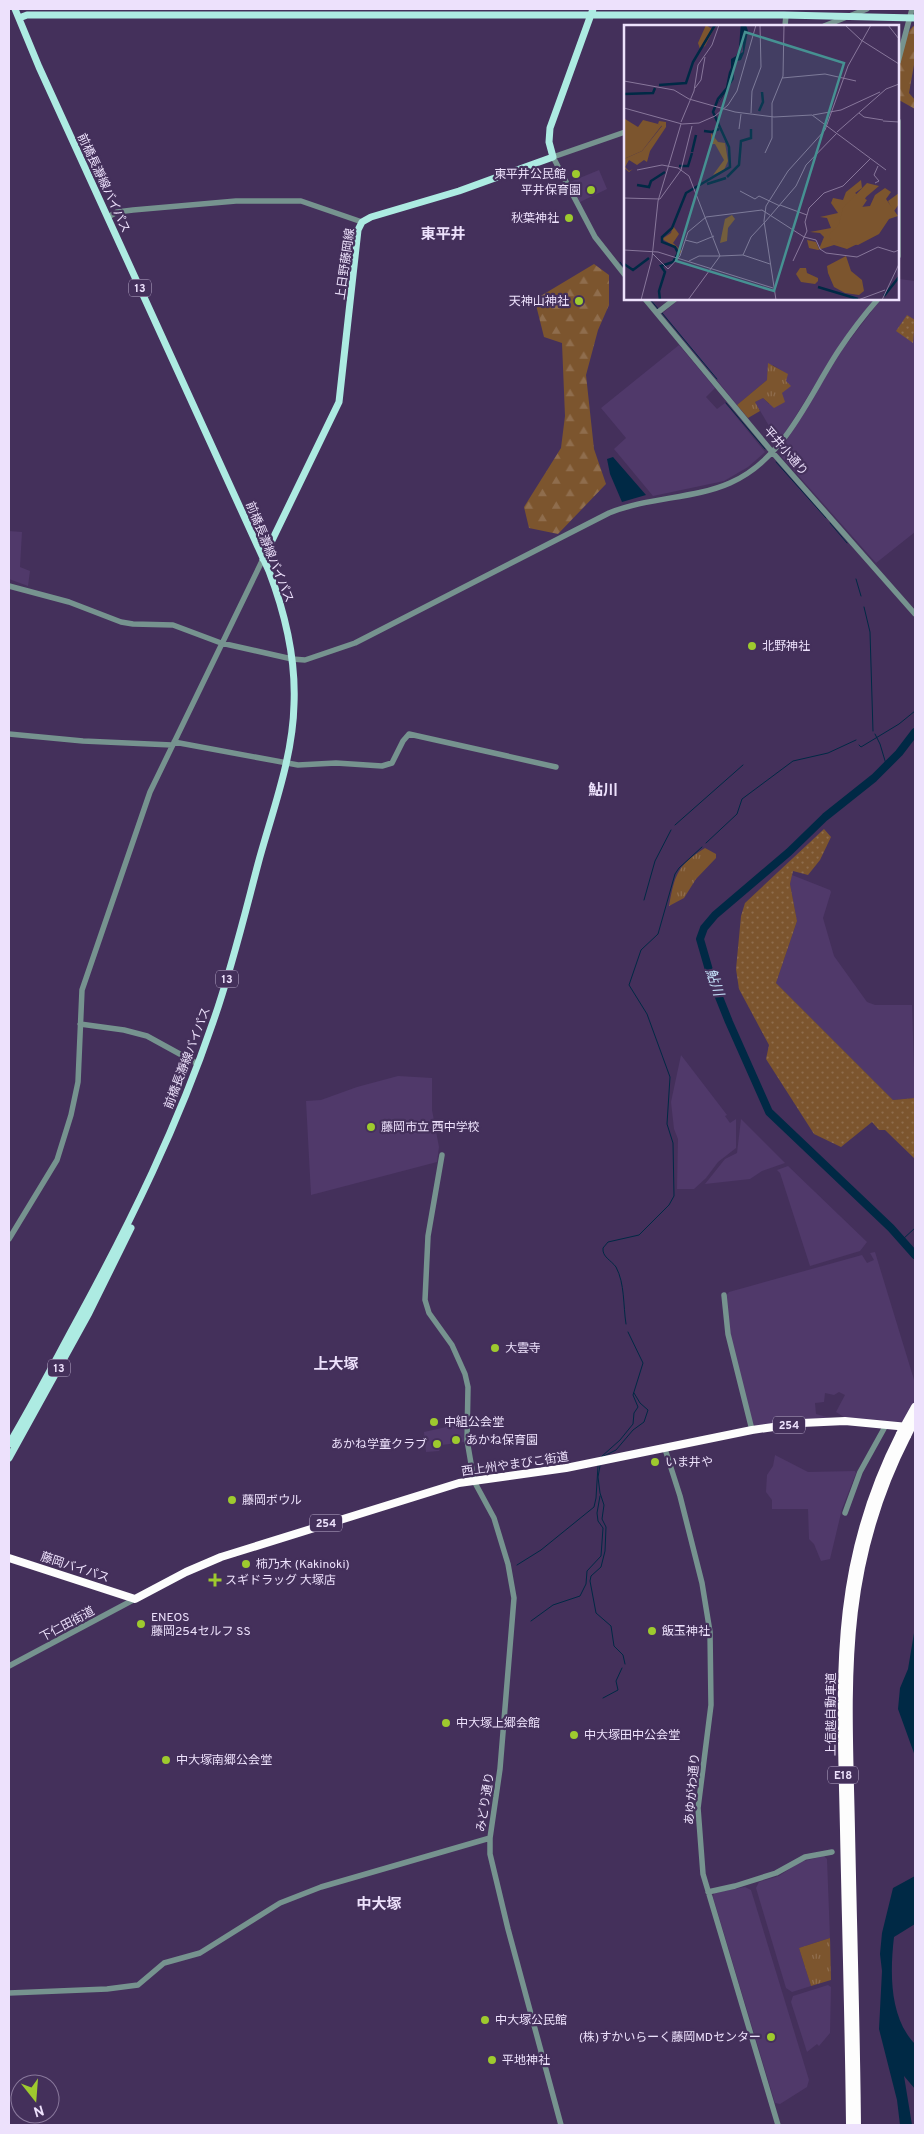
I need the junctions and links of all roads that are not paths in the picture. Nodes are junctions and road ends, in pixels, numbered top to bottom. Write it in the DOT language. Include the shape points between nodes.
graph roads {
  1 [pos="15,9"];
  2 [pos="867,9"];
  3 [pos="912,9"];
  4 [pos="592,12"];
  5 [pos="786,15"];
  6 [pos="852,15"];
  7 [pos="19,18"];
  8 [pos="913,18"];
  9 [pos="785,25"];
  10 [pos="827,25"];
  11 [pos="899,59"];
  12 [pos="624,132"];
  13 [pos="553,157"];
  14 [pos="108,217"];
  15 [pos="362,222"];
  16 [pos="624,274"];
  17 [pos="646,300"];
  18 [pos="674,300"];
  19 [pos="877,300"];
  20 [pos="657,313"];
  21 [pos="773,453"];
  22 [pos="263,559"];
  23 [pos="9,586"];
  24 [pos="915,614"];
  25 [pos="221,643"];
  26 [pos="292,659"];
  27 [pos="9,734"];
  28 [pos="173,743"];
  29 [pos="286,763"];
  30 [pos="556,767"];
  31 [pos="80,1024"];
  32 [pos="198,1064"];
  33 [pos="442,1155"];
  34 [pos="147,1188"];
  35 [pos="9,1239"];
  36 [pos="724,1295"];
  37 [pos="915,1407"];
  38 [pos="915,1420"];
  39 [pos="886,1425"];
  40 [pos="915,1428"];
  41 [pos="752,1430"];
  42 [pos="903,1435"];
  43 [pos="9,1444"];
  44 [pos="666,1449"];
  45 [pos="9,1458"];
  46 [pos="474,1481"];
  47 [pos="845,1513"];
  48 [pos="9,1558"];
  49 [pos="135,1599"];
  50 [pos="9,1666"];
  51 [pos="490,1838"];
  52 [pos="832,1852"];
  53 [pos="708,1892"];
  54 [pos="9,1993"];
  55 [pos="562,2125"];
  56 [pos="778,2125"];
  57 [pos="850,2125"];
  58 [pos="857,2125"];
  1 -- 7 [label="main road, 前橋長瀞線バイパス / 13"];
  2 -- 6 [label="street"];
  3 -- 8 [label="street"];
  4 -- 5 [label="main road"];
  4 -- 7 [label="main road" via="27,15"];
  4 -- 13 [label="main road" via="550,128"];
  5 -- 6 [label="main road"];
  5 -- 9 [label="street"];
  6 -- 8 [label="main road"];
  6 -- 10 [label="street"];
  7 -- 14 [label="main road, 前橋長瀞線バイパス / 13"];
  8 -- 11 [label="street"];
  12 -- 13 [label="street"];
  13 -- 15 [label="main road, 上日野藤岡線"];
  13 -- 16 [label="street" via="591,230"];
  14 -- 15 [label="street" via="133,210 236,201 301,201"];
  14 -- 22 [label="main road, 前橋長瀞線バイパス / 13"];
  15 -- 22 [label="main road, 上日野藤岡線" via="358,230 340,399"];
  17 -- 20 [label="street, 平井小通り"];
  18 -- 20 [label="street"];
  19 -- 21 [label="street" via="839,350"];
  20 -- 21 [label="street, 平井小通り"];
  21 -- 24 [label="street, 平井小通り"];
  21 -- 26 [label="street" via="730,483 646,501 609,513 355,643 304,660"];
  22 -- 25 [label="street"];
  22 -- 26 [label="main road, 前橋長瀞線バイパス / 13" via="278,596"];
  23 -- 25 [label="street" via="70,602 121,622 173,625"];
  25 -- 26 [label="street"];
  25 -- 28 [label="street"];
  26 -- 29 [label="main road, 前橋長瀞線バイパス / 13" via="294,704"];
  27 -- 28 [label="street" via="83,741"];
  28 -- 29 [label="street"];
  28 -- 31 [label="street" via="150,792 93,953 82,990"];
  29 -- 30 [label="street" via="298,766 336,763 388,765 409,734"];
  29 -- 32 [label="main road, 前橋長瀞線バイパス / 13" via="226,982"];
  31 -- 32 [label="street" via="147,1036"];
  31 -- 35 [label="street" via="75,1100 57,1160"];
  32 -- 34 [label="main road, 前橋長瀞線バイパス / 13"];
  33 -- 46 [label="street, みどり通り" via="429,1229 424,1294 429,1312 455,1352 468,1387 467,1440"];
  34 -- 43 [label="main road, 前橋長瀞線バイパス / 13"];
  34 -- 45 [label="main road, 前橋長瀞線バイパス / 13" via="124,1245"];
  36 -- 41 [label="street" via="728,1334"];
  37 -- 42 [label="highway, 上信越自動車道 / E18, bridge"];
  38 -- 42 [label="highway, 上信越自動車道 / E18, bridge"];
  39 -- 40 [label="highway, 西上州やまびこ街道 / 254"];
  39 -- 41 [label="highway, 西上州やまびこ街道 / 254" via="823,1421"];
  39 -- 47 [label="street" via="860,1472"];
  41 -- 44 [label="highway, 西上州やまびこ街道 / 254"];
  42 -- 57 [label="highway, 上信越自動車道 / E18" via="880,1477 863,1525 851,1569 843,1636 841,1719"];
  42 -- 58 [label="highway, 上信越自動車道 / E18" via="867,1535 855,1592 850,1638 848,1719"];
  44 -- 46 [label="highway, 西上州やまびこ街道 / 254"];
  44 -- 53 [label="street, あゆがわ通り" via="702,1583 711,1640 712,1705 698,1808"];
  46 -- 49 [label="highway, 西上州やまびこ街道 / 254" via="220,1557"];
  46 -- 51 [label="street, みどり通り" via="494,1518 514,1598 500,1769"];
  48 -- 49 [label="highway, 藤岡バイパス"];
  49 -- 50 [label="street, 下仁田街道"];
  51 -- 54 [label="street" via="321,1887 280,1903 200,1953 164,1963 138,1985"];
  51 -- 55 [label="street, みどり通り" via="490,1854 507,1925"];
  52 -- 53 [label="street" via="805,1857 776,1873"];
  53 -- 56 [label="street, あゆがわ通り"];
}
